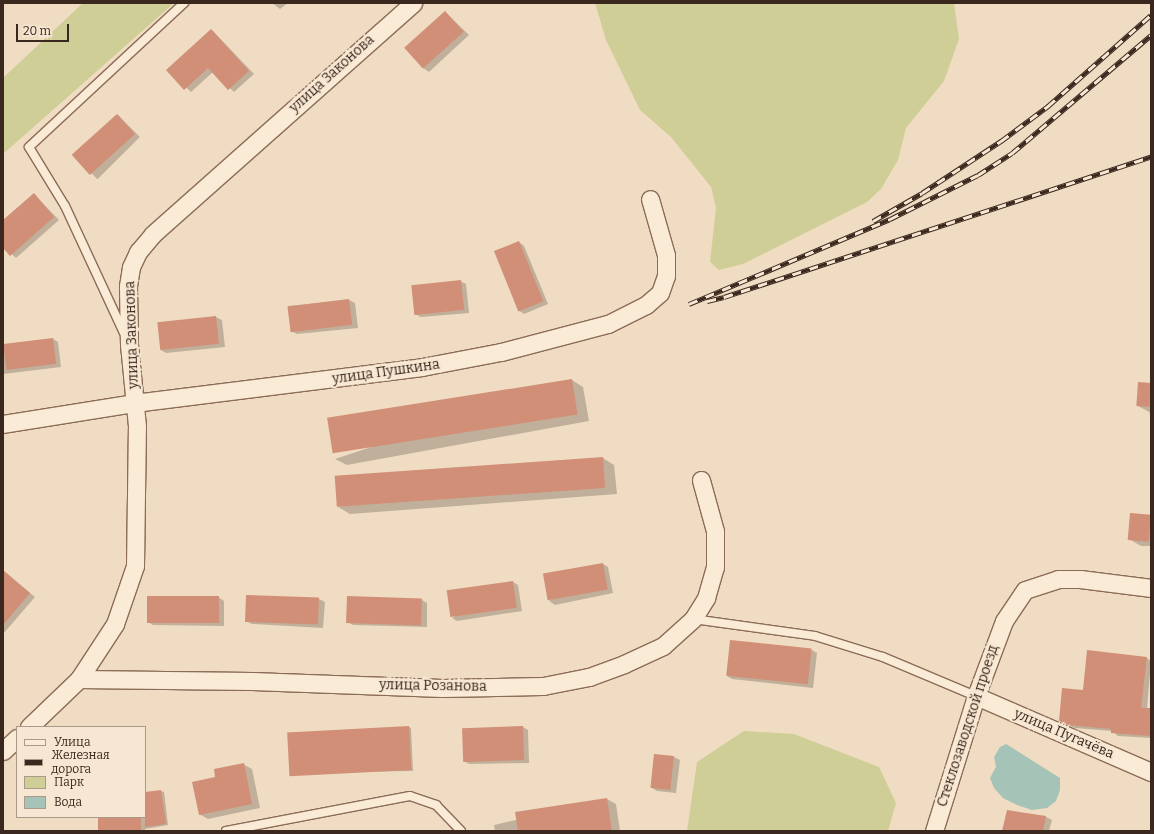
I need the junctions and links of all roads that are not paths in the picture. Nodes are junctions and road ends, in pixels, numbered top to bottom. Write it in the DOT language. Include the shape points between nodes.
graph roads {
  1 [pos="184,3"];
  2 [pos="413,3"];
  3 [pos="650,199"];
  4 [pos="129,345"];
  5 [pos="134,403"];
  6 [pos="3,424"];
  7 [pos="701,480"];
  8 [pos="1151,588"];
  9 [pos="693,619"];
  10 [pos="79,679"];
  11 [pos="976,696"];
  12 [pos="30,726"];
  13 [pos="16,739"];
  14 [pos="3,751"];
  15 [pos="1151,772"];
  16 [pos="226,831"];
  17 [pos="461,831"];
  18 [pos="934,831"];
  1 -- 4 [label="lane" via="29,147 65,206"];
  2 -- 4 [label="street, улица Законова" via="153,234 138,252 131,267 128,286"];
  3 -- 5 [label="street, улица Пушкина" via="666,256 666,276 660,293 646,305 608,324 501,352 422,367"];
  4 -- 5 [label="street, улица Законова"];
  5 -- 6 [label="street, улица Пушкина"];
  5 -- 10 [label="street, улица Законова" via="137,426 135,566 115,624"];
  7 -- 9 [label="street, улица Розанова" via="715,531 715,567 706,598"];
  8 -- 11 [label="street, Стеклозаводской проезд" via="1080,579 1058,579 1025,590 1004,621"];
  9 -- 10 [label="street, улица Розанова" via="663,646 624,664 589,677 543,686 442,688 252,681"];
  9 -- 11 [label="lane" via="815,636 883,657"];
  10 -- 12 [label="street"];
  11 -- 15 [label="street, улица Пугачёва"];
  11 -- 18 [label="street, Стеклозаводской проезд"];
  13 -- 14 [label="street"];
  16 -- 17 [label="lane" via="410,796 436,805"];
}
